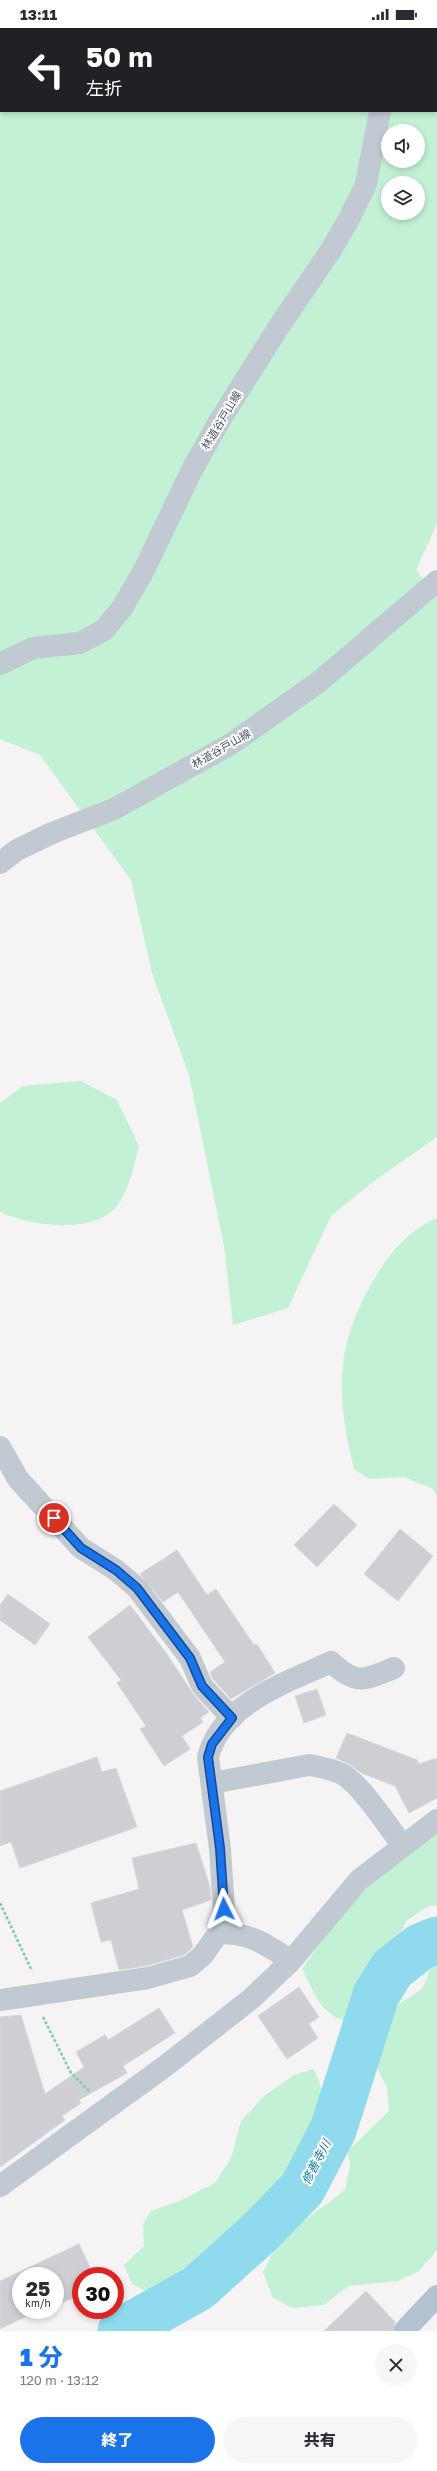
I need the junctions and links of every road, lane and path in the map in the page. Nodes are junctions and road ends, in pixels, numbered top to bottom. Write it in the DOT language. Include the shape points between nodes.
graph roads {
  1 [pos="380,112"];
  2 [pos="437,581"];
  3 [pos="0,664"];
  4 [pos="0,863"];
  5 [pos="0,1447"];
  6 [pos="394,1668"];
  7 [pos="232,1718"];
  8 [pos="212,1783"];
  9 [pos="437,1820"];
  10 [pos="403,1846"];
  11 [pos="218,1934"];
  12 [pos="291,1961"];
  13 [pos="0,2000"];
  14 [pos="0,2186"];
  15 [pos="437,2296"];
  16 [pos="404,2331"];
  1 -- 3 [label="street, 林道谷戸山線" via="366,184 349,219 220,420 122,608 104,630 80,643 33,648"];
  2 -- 4 [label="street, 林道谷戸山線" via="320,681 231,744 114,809 52,833 17,850"];
  5 -- 7 [label="street" via="18,1479 81,1548 116,1570 137,1588 190,1658 202,1686"];
  6 -- 7 [label="street" via="363,1680 344,1674 331,1662 257,1696"];
  7 -- 8 [label="street" via="212,1744 208,1757"];
  8 -- 10 [label="street" via="309,1765 325,1767 344,1775 358,1789"];
  8 -- 11 [label="street" via="224,1909"];
  9 -- 10 [label="street"];
  10 -- 12 [label="street" via="359,1880"];
  11 -- 12 [label="street" via="231,1933 262,1941"];
  11 -- 13 [label="street" via="202,1956 190,1966 148,1978"];
  12 -- 14 [label="street" via="251,1999 170,2062"];
  15 -- 16 [label="main road"];
}
